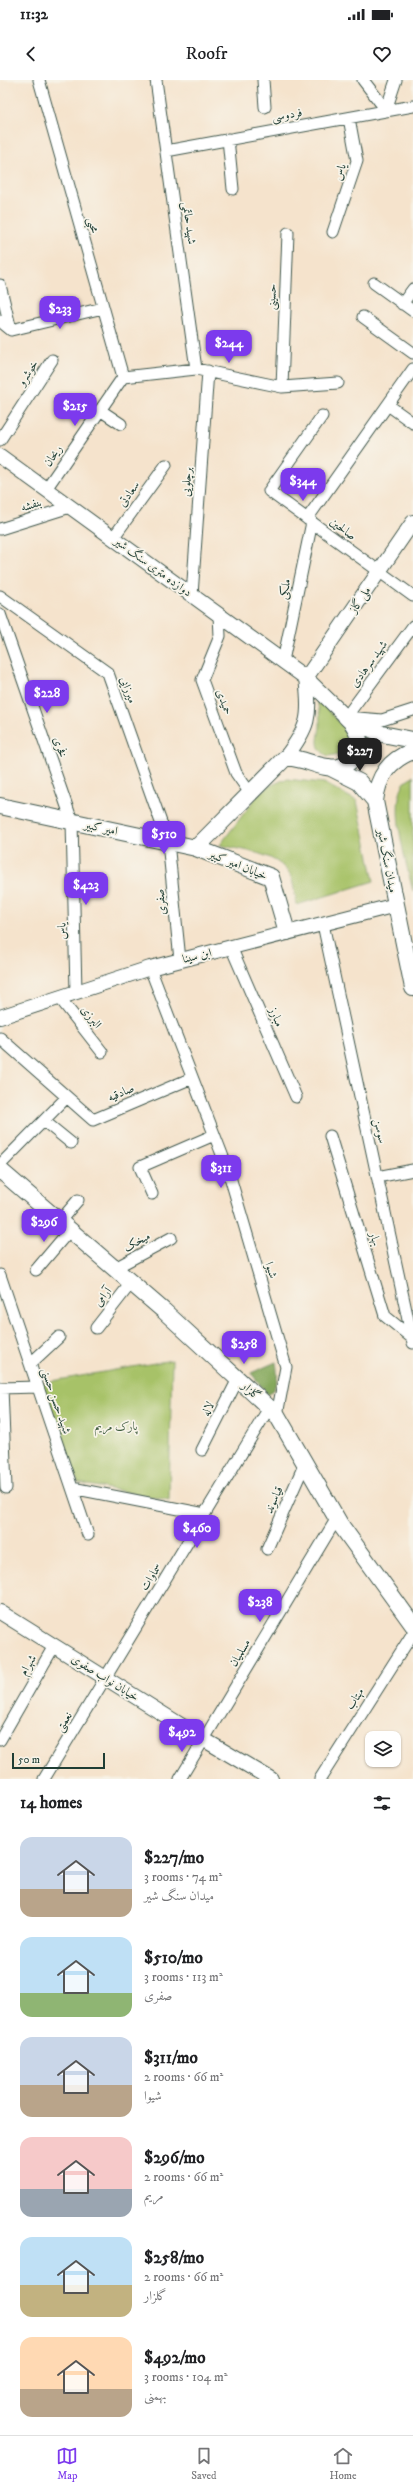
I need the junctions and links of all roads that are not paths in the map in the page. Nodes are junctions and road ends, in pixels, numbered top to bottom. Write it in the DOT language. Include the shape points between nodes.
graph roads {
  1 [pos="39,80"];
  2 [pos="156,80"];
  3 [pos="263,80"];
  4 [pos="363,80"];
  5 [pos="396,80"];
  6 [pos="413,106"];
  7 [pos="265,107"];
  8 [pos="386,110"];
  9 [pos="349,118"];
  10 [pos="228,140"];
  11 [pos="166,151"];
  12 [pos="232,189"];
  13 [pos="333,232"];
  14 [pos="288,233"];
  15 [pos="374,283"];
  16 [pos="0,285"];
  17 [pos="413,289"];
  18 [pos="402,304"];
  19 [pos="103,308"];
  20 [pos="413,311"];
  21 [pos="363,317"];
  22 [pos="0,321"];
  23 [pos="11,330"];
  24 [pos="413,353"];
  25 [pos="52,360"];
  26 [pos="196,369"];
  27 [pos="413,369"];
  28 [pos="208,371"];
  29 [pos="123,377"];
  30 [pos="338,383"];
  31 [pos="282,387"];
  32 [pos="388,405"];
  33 [pos="100,410"];
  34 [pos="322,416"];
  35 [pos="413,422"];
  36 [pos="121,424"];
  37 [pos="0,440"];
  38 [pos="0,456"];
  39 [pos="166,465"];
  40 [pos="46,489"];
  41 [pos="70,507"];
  42 [pos="310,521"];
  43 [pos="413,522"];
  44 [pos="0,529"];
  45 [pos="114,538"];
  46 [pos="379,572"];
  47 [pos="192,595"];
  48 [pos="0,596"];
  49 [pos="413,596"];
  50 [pos="0,614"];
  51 [pos="219,615"];
  52 [pos="413,626"];
  53 [pos="283,662"];
  54 [pos="306,678"];
  55 [pos="413,710"];
  56 [pos="346,717"];
  57 [pos="413,740"];
  58 [pos="413,751"];
  59 [pos="285,758"];
  60 [pos="329,767"];
  61 [pos="250,793"];
  62 [pos="375,801"];
  63 [pos="0,806"];
  64 [pos="72,821"];
  65 [pos="168,842"];
  66 [pos="196,848"];
  67 [pos="396,905"];
  68 [pos="323,924"];
  69 [pos="287,932"];
  70 [pos="231,947"];
  71 [pos="180,960"];
  72 [pos="150,968"];
  73 [pos="413,988"];
  74 [pos="76,992"];
  75 [pos="59,997"];
  76 [pos="0,1016"];
  77 [pos="0,1038"];
  78 [pos="102,1052"];
  79 [pos="192,1078"];
  80 [pos="67,1097"];
  81 [pos="296,1097"];
  82 [pos="44,1121"];
  83 [pos="214,1135"];
  84 [pos="330,1136"];
  85 [pos="71,1143"];
  86 [pos="0,1165"];
  87 [pos="0,1170"];
  88 [pos="413,1170"];
  89 [pos="377,1177"];
  90 [pos="152,1194"];
  91 [pos="78,1200"];
  92 [pos="64,1227"];
  93 [pos="171,1238"];
  94 [pos="115,1268"];
  95 [pos="36,1270"];
  96 [pos="0,1275"];
  97 [pos="131,1283"];
  98 [pos="5,1303"];
  99 [pos="96,1328"];
  100 [pos="59,1337"];
  101 [pos="412,1340"];
  102 [pos="30,1364"];
  103 [pos="238,1379"];
  104 [pos="38,1387"];
  105 [pos="1,1388"];
  106 [pos="273,1412"];
  107 [pos="202,1450"];
  108 [pos="304,1462"];
  109 [pos="6,1488"];
  110 [pos="72,1488"];
  111 [pos="205,1514"];
  112 [pos="336,1518"];
  113 [pos="88,1535"];
  114 [pos="267,1549"];
  115 [pos="0,1612"];
  116 [pos="413,1625"];
  117 [pos="413,1633"];
  118 [pos="54,1646"];
  119 [pos="105,1678"];
  120 [pos="203,1739"];
  121 [pos="0,1740"];
  122 [pos="44,1779"];
  123 [pos="180,1779"];
  124 [pos="272,1779"];
  125 [pos="320,1779"];
  1 -- 19 [label="street, محبی"];
  2 -- 11 [label="street, شهید حاتمی"];
  3 -- 7 [label="street"];
  4 -- 8 [label="street"];
  5 -- 8 [label="street"];
  6 -- 8 [label="street, فردوسی"];
  8 -- 9 [label="street, فردوسی"];
  9 -- 10 [label="street, فردوسی"];
  9 -- 13 [label="street, یاس" via="357,160"];
  10 -- 11 [label="street, فردوسی"];
  10 -- 12 [label="street"];
  11 -- 26 [label="street, شهید حاتمی"];
  14 -- 31 [label="street, حسینی"];
  15 -- 18 [label="street"];
  16 -- 23 [label="street"];
  17 -- 18 [label="street"];
  18 -- 20 [label="street"];
  19 -- 23 [label="street"];
  19 -- 29 [label="street, محبی"];
  21 -- 24 [label="street"];
  22 -- 23 [label="street"];
  25 -- 37 [label="street, خوشرو"];
  26 -- 28 [label="street"];
  26 -- 29 [label="street"];
  27 -- 32 [label="street"];
  28 -- 31 [label="street"];
  28 -- 47 [label="street, برچلویی"];
  29 -- 33 [label="street, ریحان"];
  30 -- 31 [label="street"];
  32 -- 35 [label="street"];
  32 -- 42 [label="street, ملکی"];
  33 -- 36 [label="street"];
  33 -- 40 [label="street, ریحان"];
  34 -- 42 [label="street, صالحین" via="269,491"];
  38 -- 40 [label="street, دوازده متری سنگ شیر"];
  39 -- 45 [label="street, سعادتی"];
  40 -- 41 [label="street, دوازده متری سنگ شیر"];
  41 -- 44 [label="street, بنفشه"];
  41 -- 45 [label="street, دوازده متری سنگ شیر"];
  42 -- 46 [label="street, صالحین"];
  42 -- 53 [label="street, ملکی"];
  43 -- 46 [label="street, ملی گاز"];
  45 -- 47 [label="street, دوازده متری سنگ شیر"];
  46 -- 49 [label="street"];
  46 -- 54 [label="street, ملی گاز"];
  47 -- 51 [label="street, دوازده متری سنگ شیر"];
  48 -- 65 [label="street, میرزایی" via="108,673"];
  50 -- 64 [label="street, فخری"];
  51 -- 53 [label="street, دوازده متری سنگ شیر"];
  51 -- 61 [label="street, حمیدی" via="220,636 202,680 236,773"];
  52 -- 56 [label="street, شهید سرهادی"];
  53 -- 54 [label="street, دوازده متری سنگ شیر"];
  54 -- 56 [label="street, دوازده متری سنگ شیر"];
  54 -- 59 [label="street" via="309,706 305,730"];
  55 -- 56 [label="street" via="382,720"];
  56 -- 57 [label="main road" via="382,734"];
  56 -- 60 [label="main road" via="358,729 358,749 352,760 345,765"];
  58 -- 62 [label="main road, میدان سنگ شیر" via="396,759 384,770 377,785"];
  59 -- 60 [label="main road" via="304,759"];
  59 -- 61 [label="main road"];
  60 -- 62 [label="main road" via="359,782"];
  61 -- 66 [label="main road"];
  62 -- 67 [label="main road, میدان سنگ شیر"];
  63 -- 64 [label="main road, امیر کبیر"];
  64 -- 65 [label="main road, امیر کبیر"];
  64 -- 74 [label="street, یاس"];
  65 -- 66 [label="main road, امیر کبیر"];
  65 -- 71 [label="street, صفری"];
  66 -- 69 [label="main road, خیابان امیر کبیر" via="271,877"];
  67 -- 68 [label="street, ابن سینا"];
  67 -- 73 [label="main road, میدان سنگ شیر"];
  68 -- 69 [label="street, ابن سینا"];
  68 -- 89 [label="street, سوسن"];
  69 -- 70 [label="street, ابن سینا"];
  70 -- 71 [label="street, ابن سینا"];
  70 -- 81 [label="street, مبارز"];
  71 -- 72 [label="street, ابن سینا"];
  72 -- 74 [label="street, ابن سینا"];
  72 -- 79 [label="street, شیوا"];
  74 -- 75 [label="street, ابن سینا"];
  75 -- 76 [label="street, ابن سینا"];
  75 -- 78 [label="street, البرزی"];
  77 -- 80 [label="street, صادقیه"];
  79 -- 80 [label="street, صادقیه" via="93,1120"];
  79 -- 83 [label="street, شیوا"];
  80 -- 82 [label="street"];
  82 -- 85 [label="street"];
  82 -- 86 [label="street"];
  83 -- 90 [label="street" via="140,1167"];
  83 -- 106 [label="street, شیوا" via="228,1170 286,1367"];
  84 -- 101 [label="street, بهار" via="385,1316"];
  87 -- 92 [label="main road, گلزار"];
  88 -- 89 [label="street"];
  89 -- 101 [label="street, سوسن"];
  91 -- 92 [label="street"];
  92 -- 94 [label="main road, گلزار"];
  92 -- 95 [label="street"];
  93 -- 94 [label="street, میخک"];
  94 -- 97 [label="main road, گلزار"];
  96 -- 98 [label="street, شهید حسن حسنی"];
  97 -- 99 [label="street, آرامی"];
  97 -- 103 [label="main road, گلزار"];
  98 -- 102 [label="street, شهید حسن حسنی"];
  100 -- 102 [label="street"];
  102 -- 104 [label="street, شهید حسن حسنی"];
  103 -- 106 [label="main road, گلزار"];
  103 -- 107 [label="street, لاله"];
  104 -- 105 [label="street"];
  104 -- 110 [label="street, شهید حسن حسنی"];
  105 -- 109 [label="street"];
  106 -- 108 [label="main road, گلزار"];
  106 -- 111 [label="street, سماوات"];
  108 -- 112 [label="main road, گلزار"];
  108 -- 114 [label="street, قیاسوند"];
  110 -- 111 [label="street"];
  110 -- 113 [label="street, شهید حسن حسنی"];
  111 -- 119 [label="street, سماوات"];
  112 -- 116 [label="main road, گلزار"];
  112 -- 120 [label="street, مسلمیان"];
  115 -- 118 [label="street, خیابان نواب صفوی"];
  117 -- 125 [label="street, مهتاب"];
  118 -- 119 [label="street, خیابان نواب صفوی"];
  118 -- 121 [label="street, شهرام"];
  119 -- 120 [label="street, خیابان نواب صفوی"];
  119 -- 122 [label="street, نعمتی"];
  120 -- 123 [label="street, مسلمیان"];
  120 -- 124 [label="street, خیابان نواب صفوی"];
}
